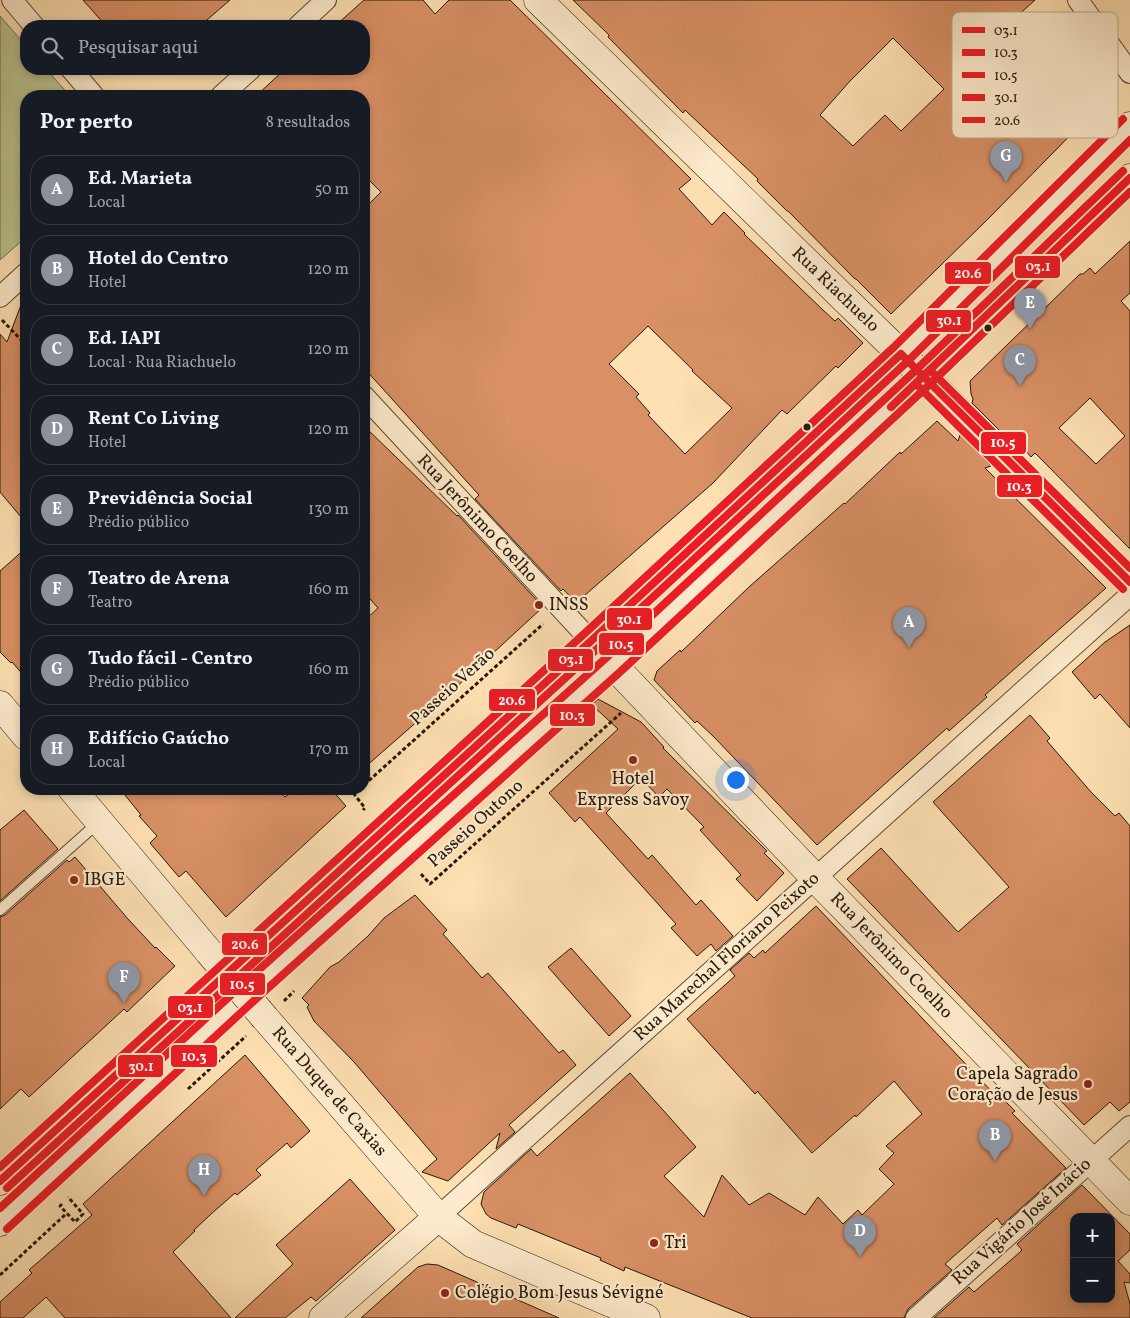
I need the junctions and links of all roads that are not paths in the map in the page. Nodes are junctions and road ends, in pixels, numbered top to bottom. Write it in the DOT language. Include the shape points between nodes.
graph roads {
  1 [pos="12,0"];
  2 [pos="326,0"];
  3 [pos="538,0"];
  4 [pos="1078,0"];
  5 [pos="1087,12"];
  6 [pos="29,20"];
  7 [pos="304,20"];
  8 [pos="1118,56"];
  9 [pos="1130,73"];
  10 [pos="76,75"];
  11 [pos="245,75"];
  12 [pos="89,90"];
  13 [pos="229,90"];
  14 [pos="1130,126"];
  15 [pos="1118,138"];
  16 [pos="1118,138"];
  17 [pos="1130,178"];
  18 [pos="20,279"];
  19 [pos="0,297"];
  20 [pos="900,354"];
  21 [pos="923,377"];
  22 [pos="370,402"];
  23 [pos="1130,582"];
  24 [pos="1130,594"];
  25 [pos="591,641"];
  26 [pos="613,664"];
  27 [pos="0,705"];
  28 [pos="20,729"];
  29 [pos="77,795"];
  30 [pos="100,821"];
  31 [pos="816,878"];
  32 [pos="0,910"];
  33 [pos="1130,1126"];
  34 [pos="1091,1160"];
  35 [pos="0,1181"];
  36 [pos="1130,1201"];
  37 [pos="438,1216"];
  38 [pos="0,1222"];
  39 [pos="323,1318"];
  40 [pos="646,1318"];
  41 [pos="916,1318"];
  1 -- 6 [label="street"];
  2 -- 7 [label="street"];
  3 -- 20 [label="main road, Rua Riachuelo"];
  4 -- 5 [label="street"];
  8 -- 9 [label="street"];
  10 -- 12 [label="street"];
  11 -- 13 [label="street"];
  14 -- 15 [label="main road"];
  16 -- 20 [label="main road"];
  17 -- 21 [label="main road"];
  18 -- 19 [label="street"];
  20 -- 21 [label="main road, Rua Riachuelo"];
  20 -- 25 [label="main road"];
  21 -- 23 [label="main road, Rua Riachuelo"];
  21 -- 26 [label="main road"];
  22 -- 25 [label="street, Rua Jerônimo Coelho"];
  24 -- 31 [label="street, Rua Marechal Floriano Peixoto"];
  25 -- 35 [label="main road"];
  26 -- 31 [label="main road, Rua Jerônimo Coelho"];
  26 -- 38 [label="main road"];
  27 -- 28 [label="main road"];
  29 -- 30 [label="main road, Rua Duque de Caxias"];
  30 -- 32 [label="lane"];
  30 -- 37 [label="main road, Rua Duque de Caxias, bridge" via="265,1018"];
  31 -- 34 [label="main road, Rua Jerônimo Coelho"];
  31 -- 37 [label="street, Rua Marechal Floriano Peixoto"];
  33 -- 34 [label="street, Rua Vigário José Inácio"];
  34 -- 36 [label="main road, Rua Jerônimo Coelho"];
  34 -- 41 [label="street, Rua Vigário José Inácio"];
  37 -- 39 [label="main road, Rua Marechal Floriano Peixoto"];
  37 -- 40 [label="main road, Rua Duque de Caxias" via="473,1244"];
}
